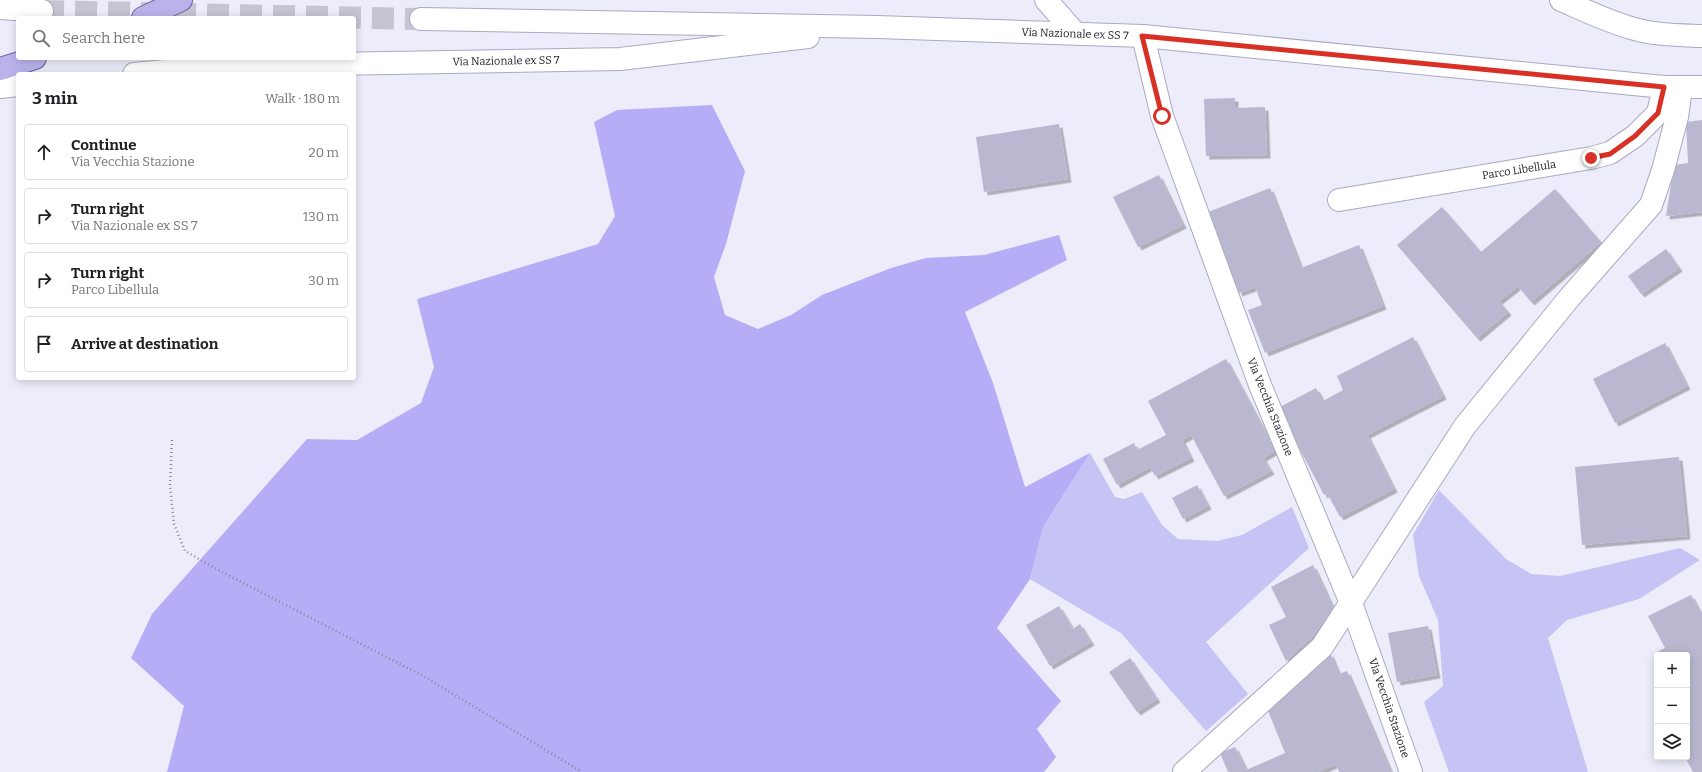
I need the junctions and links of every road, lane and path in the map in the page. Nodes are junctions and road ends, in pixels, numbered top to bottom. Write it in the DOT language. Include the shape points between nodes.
graph roads {
  1 [pos="181,0"];
  2 [pos="1046,0"];
  3 [pos="1561,0"];
  4 [pos="0,8"];
  5 [pos="42,11"];
  6 [pos="147,16"];
  7 [pos="421,19"];
  8 [pos="877,27"];
  9 [pos="1075,33"];
  10 [pos="1142,36"];
  11 [pos="1702,36"];
  12 [pos="29,60"];
  13 [pos="0,69"];
  14 [pos="155,72"];
  15 [pos="16,85"];
  16 [pos="0,87"];
  17 [pos="1682,88"];
  18 [pos="1339,200"];
  19 [pos="172,440"];
  20 [pos="1351,603"];
  21 [pos="582,772"];
  22 [pos="1184,772"];
  23 [pos="1411,772"];
  1 -- 6 [label="main road"];
  2 -- 9 [label="street"];
  3 -- 11 [label="street" via="1631,29 1666,35"];
  4 -- 5 [label="street"];
  7 -- 8 [label="street, Via Nazionale ex SS 7"];
  8 -- 9 [label="street, Via Nazionale ex SS 7"];
  8 -- 14 [label="street, Via Nazionale ex SS 7" via="741,46 620,59 218,66"];
  9 -- 10 [label="street, Via Nazionale ex SS 7"];
  10 -- 17 [label="street, Via Nazionale ex SS 7"];
  10 -- 20 [label="street, Via Vecchia Stazione" via="1162,116 1260,385"];
  12 -- 13 [label="main road"];
  15 -- 16 [label="street"];
  17 -- 18 [label="street, Parco Libellula" via="1635,136 1610,154"];
  17 -- 20 [label="street" via="1663,170 1651,205 1570,297 1465,426"];
  19 -- 21 [label="path" via="170,486 174,524 185,551 425,677"];
  20 -- 22 [label="street" via="1322,647"];
  20 -- 23 [label="street, Via Vecchia Stazione"];
}
